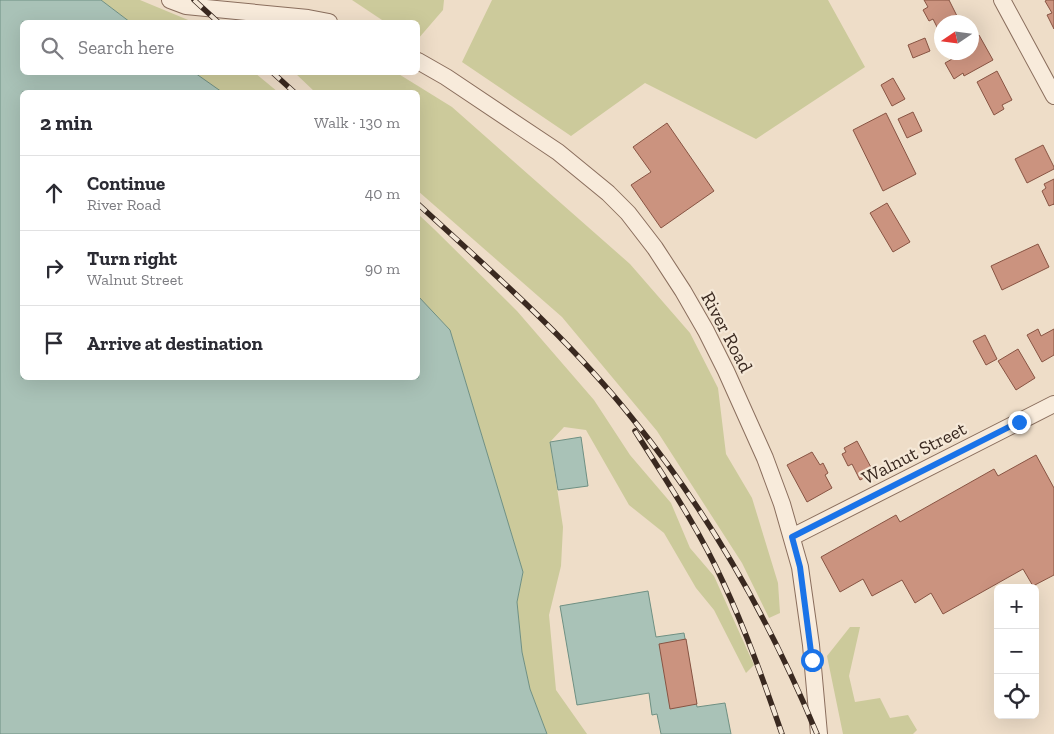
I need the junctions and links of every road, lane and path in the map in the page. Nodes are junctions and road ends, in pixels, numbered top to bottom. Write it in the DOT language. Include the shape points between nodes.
graph roads {
  1 [pos="170,0"];
  2 [pos="1002,0"];
  3 [pos="317,20"];
  4 [pos="420,62"];
  5 [pos="1054,96"];
  6 [pos="1054,404"];
  7 [pos="792,537"];
  8 [pos="819,734"];
  1 -- 3 [label="street" via="186,6"];
  2 -- 5 [label="street"];
  4 -- 7 [label="street, River Road" via="565,158 628,213 690,302 726,370 765,458"];
  6 -- 7 [label="street, Walnut Street"];
  7 -- 8 [label="street, River Road" via="805,598"];
}
